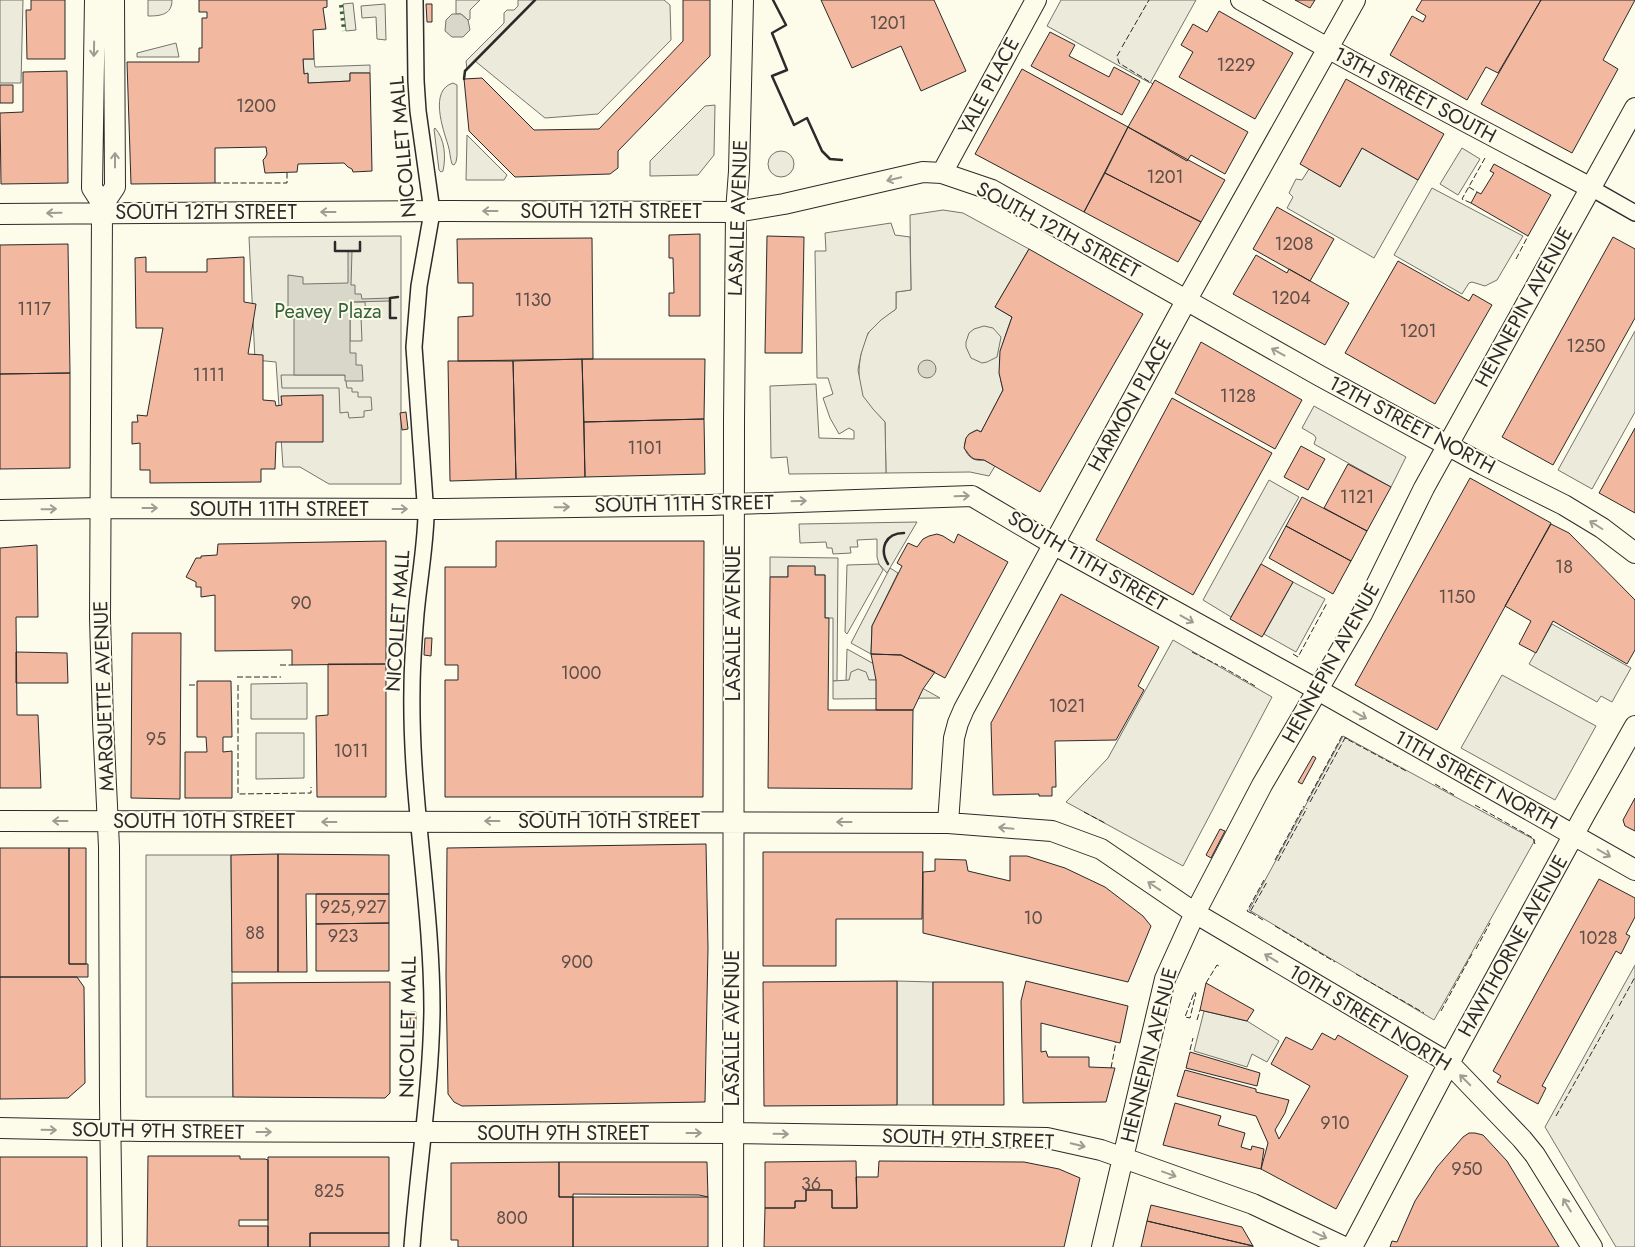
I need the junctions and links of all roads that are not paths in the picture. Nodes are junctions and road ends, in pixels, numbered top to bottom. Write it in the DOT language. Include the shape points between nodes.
graph roads {
  1 [pos="95,0"];
  2 [pos="114,0"];
  3 [pos="415,0"];
  4 [pos="743,0"];
  5 [pos="1036,0"];
  6 [pos="1241,0"];
  7 [pos="1355,0"];
  8 [pos="1328,48"];
  9 [pos="1635,108"];
  10 [pos="942,173"];
  11 [pos="1590,188"];
  12 [pos="102,209"];
  13 [pos="431,212"];
  14 [pos="736,212"];
  15 [pos="1635,213"];
  16 [pos="0,214"];
  17 [pos="1186,301"];
  18 [pos="1448,445"];
  19 [pos="733,504"];
  20 [pos="101,508"];
  21 [pos="425,509"];
  22 [pos="0,510"];
  23 [pos="1053,544"];
  24 [pos="1635,553"];
  25 [pos="1318,690"];
  26 [pos="1635,726"];
  27 [pos="0,821"];
  28 [pos="108,821"];
  29 [pos="419,822"];
  30 [pos="733,822"];
  31 [pos="948,823"];
  32 [pos="1574,835"];
  33 [pos="1635,870"];
  34 [pos="1195,913"];
  35 [pos="1449,1063"];
  36 [pos="0,1128"];
  37 [pos="110,1131"];
  38 [pos="424,1132"];
  39 [pos="732,1133"];
  40 [pos="1124,1158"];
  41 [pos="112,1247"];
  42 [pos="412,1247"];
  43 [pos="733,1247"];
  44 [pos="1102,1247"];
  45 [pos="1344,1247"];
  46 [pos="1352,1247"];
  47 [pos="1592,1247"];
  1 -- 12 [label="street, MARQUETTE AVENUE, one-way" via="92,188"];
  12 -- 2 [label="street, MARQUETTE AVENUE, one-way" via="115,187"];
  3 -- 13 [label="street, NICOLLET MALL" via="416,81"];
  4 -- 14 [label="street, LASALLE AVENUE"];
  5 -- 10 [label="street, YALE PLACE"];
  6 -- 8 [label="street, 13TH STREET SOUTH"];
  7 -- 8 [label="street, HARMON PLACE"];
  8 -- 11 [label="street, 13TH STREET SOUTH"];
  8 -- 17 [label="street, HARMON PLACE"];
  9 -- 11 [label="street, HENNEPIN AVENUE"];
  10 -- 14 [label="street, SOUTH 12TH STREET, one-way" via="923,172"];
  10 -- 17 [label="street, SOUTH 12TH STREET" via="992,190"];
  11 -- 15 [label="street"];
  11 -- 18 [label="street, HENNEPIN AVENUE"];
  13 -- 12 [label="street, SOUTH 12TH STREET, one-way"];
  12 -- 16 [label="street, SOUTH 12TH STREET, one-way"];
  12 -- 20 [label="street, MARQUETTE AVENUE"];
  14 -- 13 [label="street, SOUTH 12TH STREET, one-way"];
  13 -- 21 [label="street, NICOLLET MALL" via="419,286 414,347"];
  14 -- 19 [label="street, LASALLE AVENUE"];
  18 -- 17 [label="street, 12TH STREET NORTH, one-way"];
  17 -- 23 [label="street, HARMON PLACE"];
  24 -- 18 [label="street, 12TH STREET NORTH, one-way" via="1564,505"];
  18 -- 25 [label="street, HENNEPIN AVENUE" via="1362,614"];
  21 -- 19 [label="street, SOUTH 11TH STREET, one-way"];
  19 -- 23 [label="street, SOUTH 11TH STREET, one-way" via="972,496"];
  19 -- 30 [label="street, LASALLE AVENUE"];
  20 -- 21 [label="street, SOUTH 11TH STREET, one-way"];
  22 -- 20 [label="street, SOUTH 11TH STREET, one-way"];
  20 -- 28 [label="street, MARQUETTE AVENUE" via="101,662"];
  21 -- 29 [label="street, NICOLLET MALL" via="412,688"];
  23 -- 25 [label="street, SOUTH 11TH STREET, one-way"];
  23 -- 31 [label="street, HARMON PLACE" via="958,724 954,738"];
  25 -- 32 [label="street, 11TH STREET NORTH, one-way"];
  25 -- 34 [label="street, HENNEPIN AVENUE" via="1262,785"];
  26 -- 32 [label="street, HAWTHORNE AVENUE"];
  28 -- 27 [label="street, SOUTH 10TH STREET, one-way"];
  29 -- 28 [label="street, SOUTH 10TH STREET, one-way"];
  28 -- 37 [label="street, MARQUETTE AVENUE"];
  30 -- 29 [label="street, SOUTH 10TH STREET, one-way"];
  29 -- 38 [label="street, NICOLLET MALL" via="432,1009"];
  31 -- 30 [label="street, SOUTH 10TH STREET, one-way"];
  30 -- 39 [label="street, LASALLE AVENUE"];
  34 -- 31 [label="street, SOUTH 10TH STREET, one-way" via="1101,849 1052,831"];
  32 -- 33 [label="street, 11TH STREET NORTH, one-way"];
  32 -- 35 [label="street, HAWTHORNE AVENUE"];
  35 -- 34 [label="street, 10TH STREET NORTH, one-way"];
  34 -- 40 [label="street, HENNEPIN AVENUE" via="1165,979"];
  35 -- 46 [label="street, HAWTHORNE AVENUE"];
  47 -- 35 [label="street, 10TH STREET NORTH, one-way" via="1535,1155"];
  36 -- 37 [label="street, SOUTH 9TH STREET, one-way"];
  37 -- 38 [label="street, SOUTH 9TH STREET, one-way"];
  37 -- 41 [label="street, MARQUETTE AVENUE"];
  38 -- 39 [label="street, SOUTH 9TH STREET, one-way"];
  38 -- 42 [label="street, NICOLLET MALL"];
  39 -- 40 [label="street, SOUTH 9TH STREET, one-way" via="1047,1138"];
  39 -- 43 [label="street, LASALLE AVENUE"];
  40 -- 44 [label="street, HENNEPIN AVENUE"];
  40 -- 45 [label="street, SOUTH 9TH STREET, one-way" via="1253,1204"];
}
